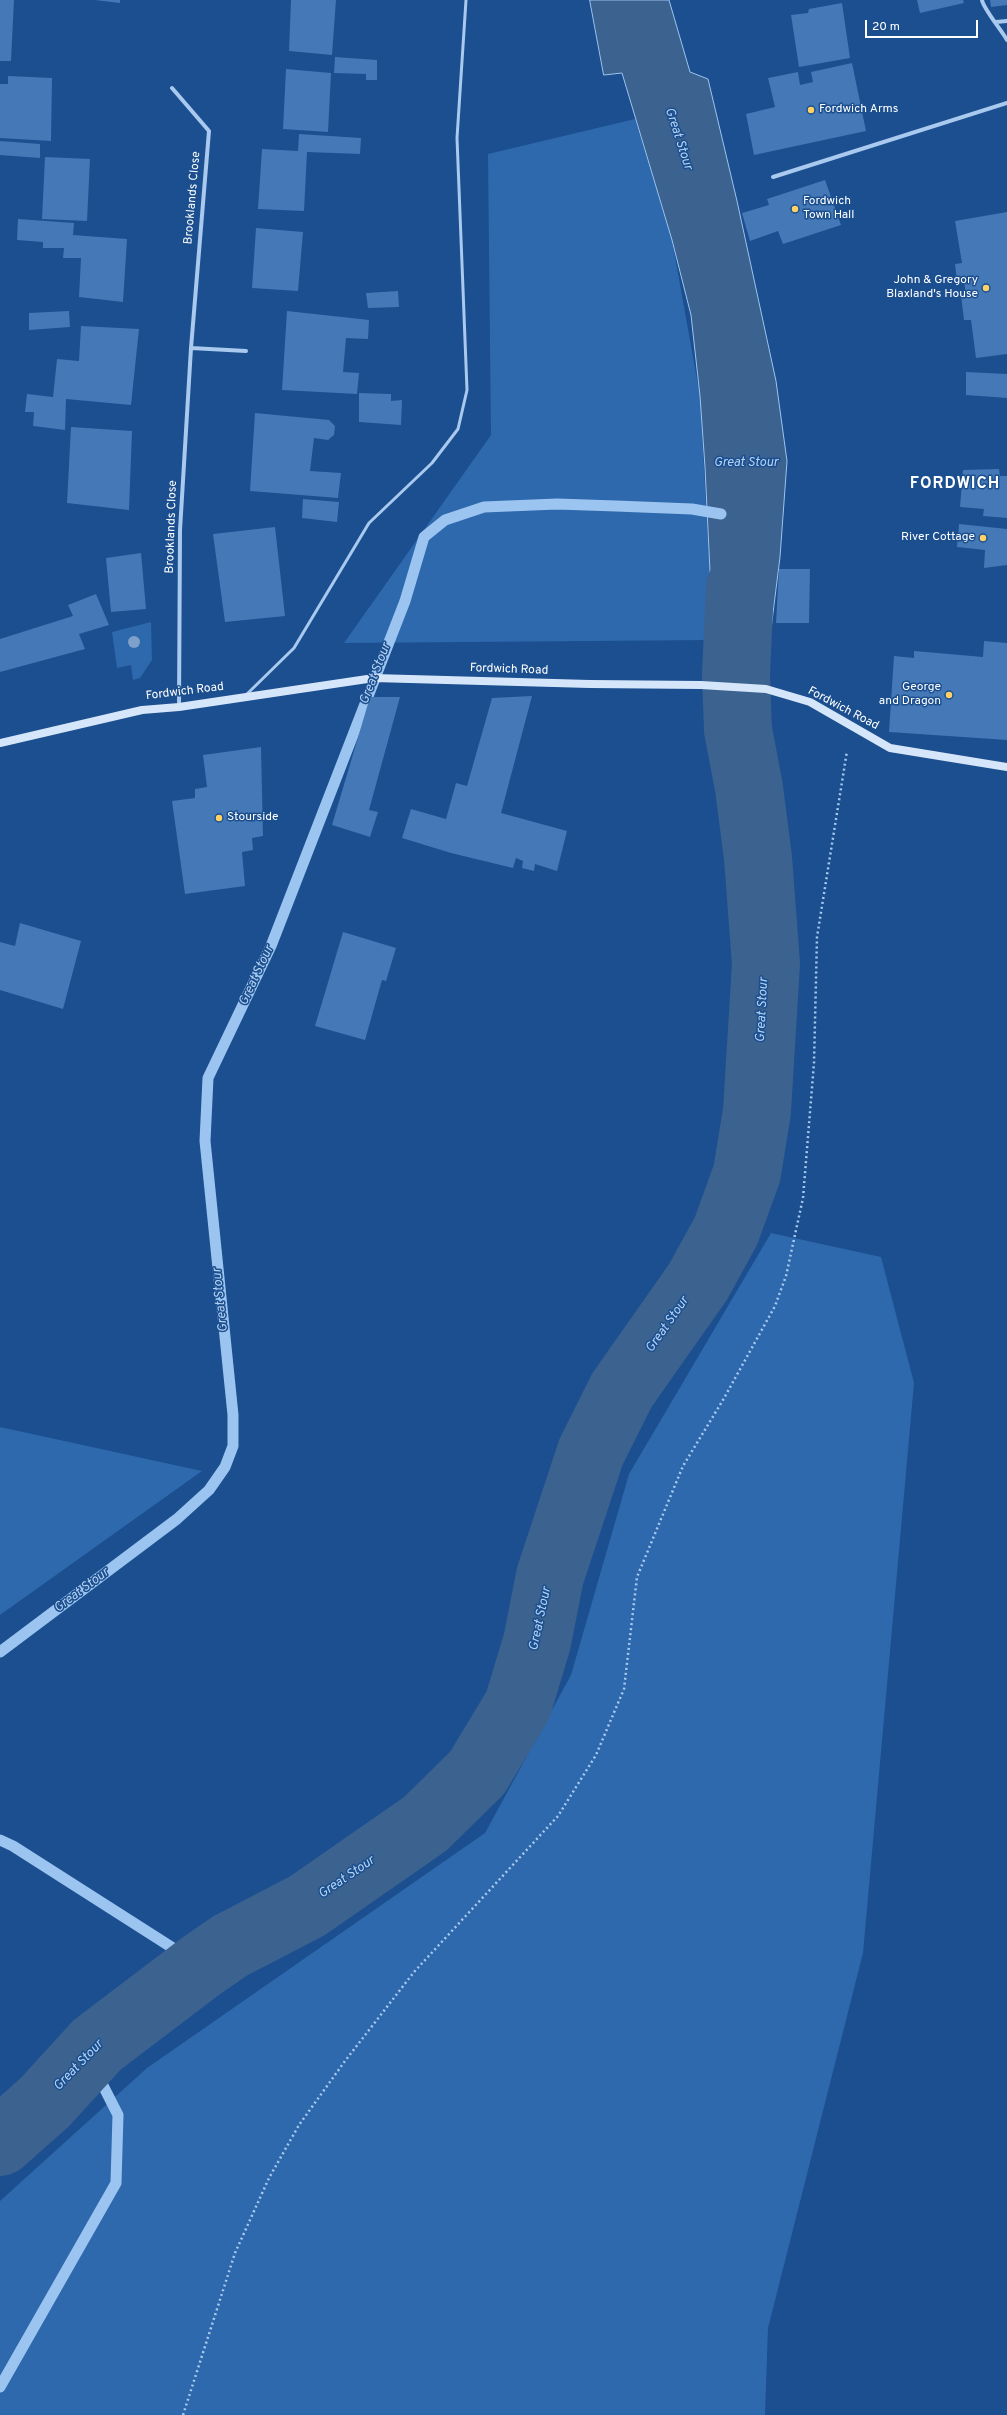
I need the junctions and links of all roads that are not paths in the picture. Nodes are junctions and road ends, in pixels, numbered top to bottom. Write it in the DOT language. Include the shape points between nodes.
graph roads {
  1 [pos="466,0"];
  2 [pos="982,2"];
  3 [pos="1007,21"];
  4 [pos="996,22"];
  5 [pos="1007,40"];
  6 [pos="172,88"];
  7 [pos="1007,103"];
  8 [pos="773,177"];
  9 [pos="191,348"];
  10 [pos="246,351"];
  11 [pos="245,696"];
  12 [pos="179,707"];
  13 [pos="0,743"];
  14 [pos="1007,767"];
  1 -- 11 [label="lane" via="457,138 467,390 458,429 432,463 369,523 294,648"];
  2 -- 4 [label="street"];
  3 -- 4 [label="street"];
  4 -- 5 [label="street"];
  6 -- 9 [label="street, Brooklands Close" via="209,131"];
  7 -- 8 [label="street"];
  9 -- 10 [label="street"];
  9 -- 12 [label="street, Brooklands Close" via="180,530"];
  11 -- 12 [label="street, Fordwich Road"];
  11 -- 14 [label="street, Fordwich Road" via="374,678 590,684 701,684 766,689 810,702 890,748"];
  12 -- 13 [label="street, Fordwich Road" via="142,710"];
}
